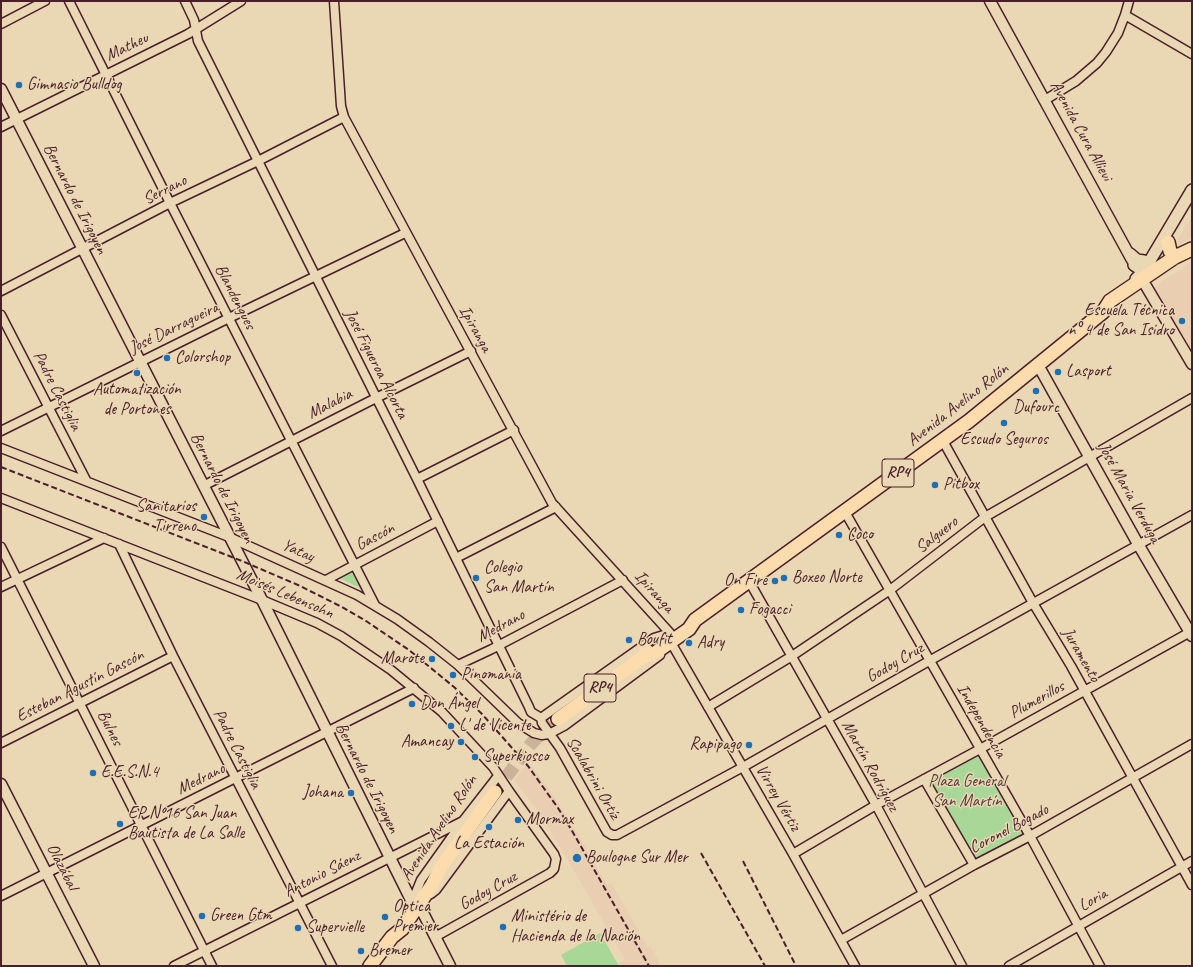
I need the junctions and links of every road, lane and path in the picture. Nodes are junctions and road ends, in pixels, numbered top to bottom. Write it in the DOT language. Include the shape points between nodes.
graph roads {
  1 [pos="45,1"];
  2 [pos="70,1"];
  3 [pos="185,1"];
  4 [pos="241,1"];
  5 [pos="334,1"];
  6 [pos="990,1"];
  7 [pos="1129,1"];
  8 [pos="1126,15"];
  9 [pos="1,24"];
  10 [pos="196,30"];
  11 [pos="1192,54"];
  12 [pos="106,74"];
  13 [pos="1,90"];
  14 [pos="1045,100"];
  15 [pos="344,117"];
  16 [pos="16,119"];
  17 [pos="1,126"];
  18 [pos="258,161"];
  19 [pos="1192,190"];
  20 [pos="170,203"];
  21 [pos="1192,203"];
  22 [pos="405,232"];
  23 [pos="1168,242"];
  24 [pos="83,249"];
  25 [pos="1192,250"];
  26 [pos="1130,254"];
  27 [pos="1175,257"];
  28 [pos="1134,264"];
  29 [pos="1148,264"];
  30 [pos="315,277"];
  31 [pos="1137,284"];
  32 [pos="1,291"];
  33 [pos="1,315"];
  34 [pos="229,318"];
  35 [pos="471,352"];
  36 [pos="140,362"];
  37 [pos="1192,364"];
  38 [pos="1038,365"];
  39 [pos="376,398"];
  40 [pos="1192,398"];
  41 [pos="49,407"];
  42 [pos="514,430"];
  43 [pos="1,431"];
  44 [pos="291,440"];
  45 [pos="943,440"];
  46 [pos="1,448"];
  47 [pos="1091,456"];
  48 [pos="417,479"];
  49 [pos="86,480"];
  50 [pos="203,486"];
  51 [pos="1,498"];
  52 [pos="556,507"];
  53 [pos="845,512"];
  54 [pos="1192,515"];
  55 [pos="985,517"];
  56 [pos="438,521"];
  57 [pos="229,536"];
  58 [pos="104,538"];
  59 [pos="119,544"];
  60 [pos="1138,544"];
  61 [pos="1,548"];
  62 [pos="456,558"];
  63 [pos="354,565"];
  64 [pos="17,579"];
  65 [pos="326,580"];
  66 [pos="623,580"];
  67 [pos="749,581"];
  68 [pos="1,587"];
  69 [pos="890,590"];
  70 [pos="262,600"];
  71 [pos="1033,603"];
  72 [pos="376,606"];
  73 [pos="1191,633"];
  74 [pos="673,639"];
  75 [pos="499,645"];
  76 [pos="173,656"];
  77 [pos="792,656"];
  78 [pos="929,661"];
  79 [pos="458,665"];
  80 [pos="414,688"];
  81 [pos="1084,691"];
  82 [pos="80,703"];
  83 [pos="708,707"];
  84 [pos="542,718"];
  85 [pos="558,719"];
  86 [pos="827,719"];
  87 [pos="327,732"];
  88 [pos="549,734"];
  89 [pos="1,743"];
  90 [pos="1192,744"];
  91 [pos="980,749"];
  92 [pos="743,767"];
  93 [pos="498,776"];
  94 [pos="1133,777"];
  95 [pos="235,778"];
  96 [pos="924,779"];
  97 [pos="1,784"];
  98 [pos="509,791"];
  99 [pos="495,792"];
  100 [pos="876,805"];
  101 [pos="462,821"];
  102 [pos="142,825"];
  103 [pos="612,835"];
  104 [pos="1030,836"];
  105 [pos="793,854"];
  106 [pos="389,857"];
  107 [pos="1192,861"];
  108 [pos="974,864"];
  109 [pos="1182,866"];
  110 [pos="554,869"];
  111 [pos="47,873"];
  112 [pos="1192,885"];
  113 [pos="923,894"];
  114 [pos="1,896"];
  115 [pos="300,902"];
  116 [pos="415,903"];
  117 [pos="1078,926"];
  118 [pos="435,937"];
  119 [pos="841,940"];
  120 [pos="204,950"];
  121 [pos="94,966"];
  122 [pos="174,966"];
  123 [pos="212,966"];
  124 [pos="332,966"];
  125 [pos="370,966"];
  126 [pos="450,966"];
  127 [pos="855,966"];
  128 [pos="962,966"];
  129 [pos="1009,966"];
  130 [pos="1100,966"];
  1 -- 9 [label="street"];
  2 -- 12 [label="street, Blandengues"];
  3 -- 10 [label="street, José Figueroa Alcorta"];
  4 -- 10 [label="street, Matheu"];
  5 -- 15 [label="street, Ipiranga"];
  6 -- 14 [label="street, Avenida Cura Allievi"];
  7 -- 8 [label="street"];
  8 -- 11 [label="street"];
  8 -- 14 [label="street" via="1112,44 1097,63 1076,82"];
  10 -- 12 [label="street, Matheu"];
  10 -- 18 [label="street, José Figueroa Alcorta" via="198,42"];
  12 -- 16 [label="street, Matheu"];
  12 -- 20 [label="street, Blandengues"];
  13 -- 16 [label="street, Bernardo de Irigoyen"];
  14 -- 26 [label="street, Avenida Cura Allievi"];
  15 -- 18 [label="street, Serrano"];
  15 -- 22 [label="street, Ipiranga"];
  16 -- 17 [label="street, Matheu"];
  16 -- 24 [label="street, Bernardo de Irigoyen"];
  18 -- 20 [label="street, Serrano"];
  18 -- 30 [label="street, José Figueroa Alcorta"];
  19 -- 29 [label="main road"];
  20 -- 24 [label="street, Serrano"];
  20 -- 34 [label="street, Blandengues"];
  21 -- 23 [label="main road"];
  22 -- 30 [label="street, José Darragueira"];
  22 -- 35 [label="street, Ipiranga"];
  23 -- 27 [label="main road"];
  23 -- 29 [label="main road" via="1159,258"];
  24 -- 32 [label="street, Serrano"];
  24 -- 36 [label="street, Bernardo de Irigoyen"];
  25 -- 27 [label="main road, Avenida Avelino Rolón / RP4"];
  25 -- 31 [label="main road, Avenida Avelino Rolón / RP4" via="1182,262"];
  26 -- 28 [label="street, Avenida Cura Allievi"];
  26 -- 29 [label="main road" via="1133,258"];
  27 -- 31 [label="main road, Avenida Avelino Rolón / RP4"];
  28 -- 29 [label="main road" via="1140,269"];
  28 -- 31 [label="street, Avenida Cura Allievi"];
  29 -- 31 [label="main road"];
  30 -- 34 [label="street, José Darragueira"];
  30 -- 39 [label="street, José Figueroa Alcorta"];
  31 -- 37 [label="street, Avenida Cura Allievi"];
  31 -- 38 [label="main road, Avenida Avelino Rolón / RP4" via="1116,307 1103,312"];
  33 -- 41 [label="street, Padre Castiglia"];
  34 -- 36 [label="street, José Darragueira"];
  34 -- 44 [label="street, Blandengues"];
  35 -- 39 [label="street, Malabia"];
  35 -- 42 [label="street, Ipiranga"];
  36 -- 41 [label="street, José Darragueira"];
  36 -- 50 [label="street, Bernardo de Irigoyen"];
  38 -- 45 [label="main road, Avenida Avelino Rolón / RP4"];
  38 -- 47 [label="street, José Maria Verduga"];
  39 -- 44 [label="street, Malabia"];
  39 -- 48 [label="street, José Figueroa Alcorta"];
  40 -- 47 [label="street, Salguero"];
  41 -- 43 [label="street, José Darragueira"];
  41 -- 49 [label="street, Padre Castiglia"];
  42 -- 48 [label="street"];
  42 -- 52 [label="street, Ipiranga"];
  44 -- 50 [label="street, Malabia"];
  44 -- 63 [label="street, Blandengues"];
  45 -- 53 [label="main road, Avenida Avelino Rolón / RP4"];
  45 -- 55 [label="street, Juramento"];
  46 -- 49 [label="street, Yatay"];
  47 -- 55 [label="street, Salguero"];
  47 -- 60 [label="street, José Maria Verduga"];
  48 -- 56 [label="street, José Figueroa Alcorta"];
  49 -- 57 [label="street, Yatay"];
  50 -- 57 [label="street, Bernardo de Irigoyen"];
  51 -- 58 [label="street, Moisés Lebensohn"];
  52 -- 62 [label="street"];
  52 -- 66 [label="street, Ipiranga"];
  53 -- 67 [label="main road, Avenida Avelino Rolón / RP4"];
  53 -- 69 [label="street, Independencia"];
  54 -- 60 [label="street, Godoy Cruz"];
  55 -- 69 [label="street, Salguero"];
  55 -- 71 [label="street, Juramento"];
  56 -- 62 [label="street, José Figueroa Alcorta"];
  56 -- 63 [label="street, Gascón"];
  57 -- 65 [label="street, Yatay"];
  57 -- 70 [label="street, Bernardo de Irigoyen"];
  58 -- 59 [label="street, Moisés Lebensohn"];
  58 -- 64 [label="street"];
  59 -- 70 [label="street, Moisés Lebensohn"];
  59 -- 76 [label="street, Padre Castiglia"];
  60 -- 71 [label="street, Godoy Cruz"];
  60 -- 73 [label="street, José Maria Verduga"];
  61 -- 64 [label="street, Bulnes"];
  62 -- 75 [label="street, José Figueroa Alcorta"];
  63 -- 65 [label="street, Gascón"];
  63 -- 72 [label="street, Blandengues"];
  64 -- 68 [label="street"];
  64 -- 82 [label="street, Bulnes"];
  65 -- 72 [label="street, Yatay"];
  66 -- 74 [label="street, Ipiranga"];
  66 -- 75 [label="street, Medrano"];
  67 -- 74 [label="main road, Avenida Avelino Rolón / RP4"];
  67 -- 77 [label="street, Martín Rodríguez"];
  69 -- 77 [label="street, Salguero"];
  69 -- 78 [label="street, Independencia"];
  70 -- 80 [label="street, Moisés Lebensohn" via="341,636"];
  70 -- 87 [label="street, Bernardo de Irigoyen"];
  71 -- 78 [label="street, Godoy Cruz"];
  71 -- 81 [label="street, Juramento"];
  72 -- 79 [label="street, Yatay"];
  73 -- 81 [label="street, Plumerillos"];
  74 -- 83 [label="street, Virrey Vértiz"];
  74 -- 84 [label="street, Avenida Avelino Rolón" via="654,638"];
  74 -- 85 [label="main road, Avenida Avelino Rolón / RP4" via="652,655 643,657"];
  74 -- 88 [label="street, Avenida Avelino Rolón" via="564,726"];
  75 -- 79 [label="street, Medrano"];
  75 -- 84 [label="street, José Figueroa Alcorta" via="531,712"];
  76 -- 82 [label="street, Esteban Agustín Gascón"];
  76 -- 95 [label="street, Padre Castiglia"];
  77 -- 83 [label="street, Salguero"];
  77 -- 86 [label="street, Martín Rodríguez"];
  78 -- 86 [label="street, Godoy Cruz"];
  78 -- 91 [label="street, Independencia"];
  79 -- 88 [label="street, Yatay" via="523,727 534,733"];
  80 -- 87 [label="street, Medrano"];
  80 -- 93 [label="street, Moisés Lebensohn" via="442,712"];
  81 -- 91 [label="street, Plumerillos"];
  81 -- 94 [label="street, Juramento"];
  82 -- 89 [label="street, Esteban Agustín Gascón"];
  82 -- 102 [label="street, Bulnes"];
  83 -- 92 [label="street, Virrey Vértiz"];
  84 -- 88 [label="street, José Figueroa Alcorta" via="542,723"];
  86 -- 92 [label="street, Godoy Cruz"];
  86 -- 100 [label="street, Martín Rodríguez"];
  87 -- 95 [label="street, Medrano"];
  87 -- 106 [label="street, Bernardo de Irigoyen"];
  88 -- 103 [label="street, Scalabrini Ortíz" via="560,748 607,832"];
  90 -- 94 [label="street, Coronel Bogado"];
  91 -- 96 [label="street, Plumerillos"];
  91 -- 104 [label="street, Independencia"];
  92 -- 103 [label="street, Godoy Cruz" via="617,835"];
  92 -- 105 [label="street, Virrey Vértiz"];
  93 -- 98 [label="street, Moisés Lebensohn"];
  93 -- 101 [label="street, Avenida Avelino Rolón"];
  94 -- 104 [label="street, Coronel Bogado"];
  94 -- 109 [label="street, Juramento"];
  95 -- 102 [label="street, Medrano"];
  95 -- 115 [label="street, Padre Castiglia"];
  96 -- 100 [label="street, Plumerillos"];
  96 -- 108 [label="street"];
  97 -- 111 [label="street, Olazábal"];
  98 -- 110 [label="street, Moisés Lebensohn" via="554,854"];
  98 -- 116 [label="street, Avenida Avelino Rolón" via="436,890"];
  99 -- 116 [label="main road, Avenida Avelino Rolón" via="441,867 426,881"];
  100 -- 105 [label="street, Plumerillos"];
  100 -- 113 [label="street, Martín Rodríguez"];
  101 -- 106 [label="street, Antonio Sáenz"];
  101 -- 116 [label="street, Avenida Avelino Rolón" via="421,880"];
  102 -- 111 [label="street, Medrano"];
  102 -- 120 [label="street, Bulnes"];
  104 -- 108 [label="street, Coronel Bogado"];
  104 -- 117 [label="street, Independencia"];
  105 -- 119 [label="street, Virrey Vértiz"];
  106 -- 115 [label="street, Antonio Sáenz"];
  106 -- 116 [label="street, Bernardo de Irigoyen"];
  107 -- 109 [label="street, Loria"];
  108 -- 113 [label="street, Coronel Bogado"];
  109 -- 112 [label="street, Juramento"];
  109 -- 117 [label="street, Loria"];
  110 -- 118 [label="street, Godoy Cruz"];
  111 -- 114 [label="street, Medrano"];
  111 -- 121 [label="street, Olazábal"];
  113 -- 119 [label="street, Coronel Bogado"];
  113 -- 128 [label="street, Martín Rodríguez"];
  115 -- 120 [label="street, Antonio Sáenz"];
  115 -- 124 [label="street, Padre Castiglia"];
  116 -- 118 [label="street, Bernardo de Irigoyen"];
  116 -- 125 [label="main road, Avenida Avelino Rolón" via="396,926 392,937"];
  117 -- 129 [label="street, Loria"];
  117 -- 130 [label="street, Independencia"];
  118 -- 126 [label="street, Bernardo de Irigoyen"];
  119 -- 127 [label="street, Virrey Vértiz"];
  120 -- 122 [label="street, Antonio Sáenz"];
  120 -- 123 [label="street, Bulnes"];
}
